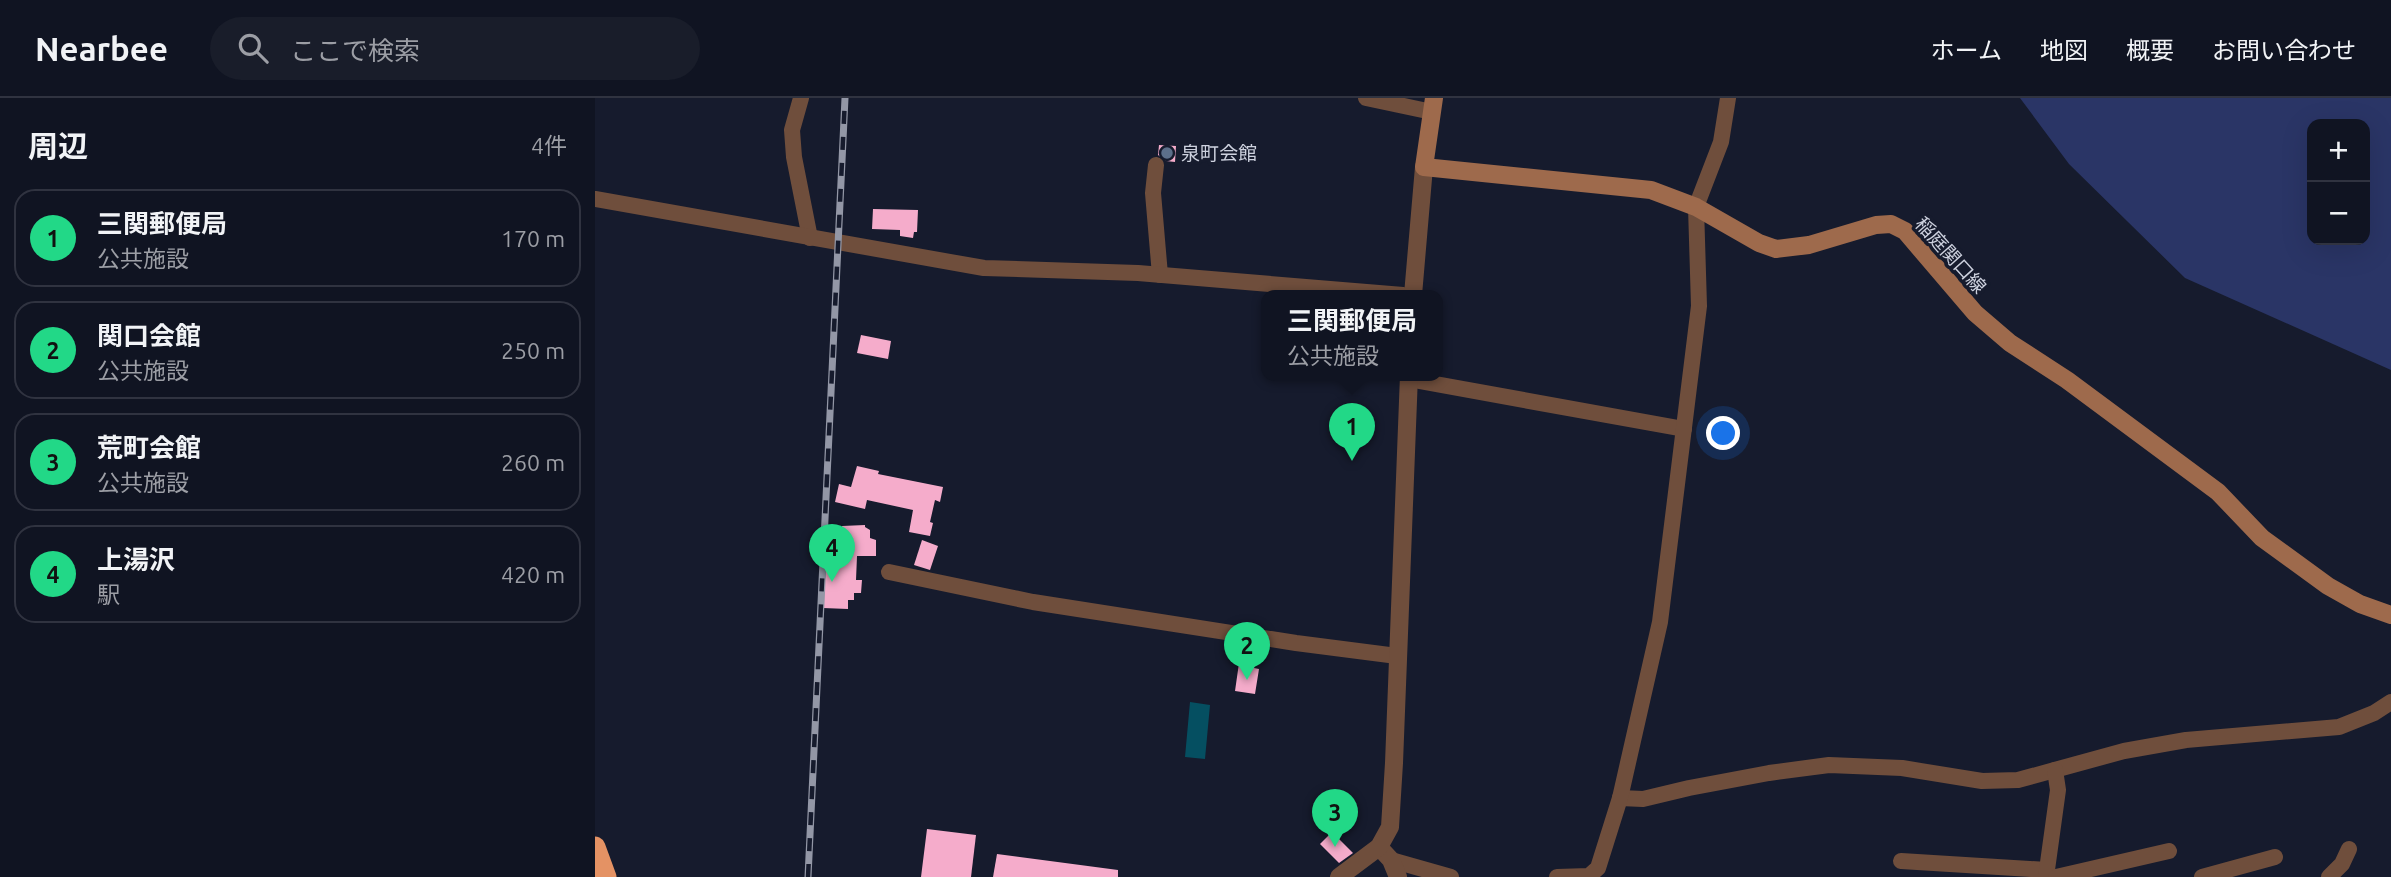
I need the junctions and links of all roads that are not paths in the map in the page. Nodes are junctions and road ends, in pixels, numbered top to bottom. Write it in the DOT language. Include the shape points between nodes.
graph roads {
  1 [pos="801,98"];
  2 [pos="1366,98"];
  3 [pos="1728,98"];
  4 [pos="1433,105"];
  5 [pos="1156,165"];
  6 [pos="1424,167"];
  7 [pos="595,199"];
  8 [pos="1696,207"];
  9 [pos="810,238"];
  10 [pos="1160,275"];
  11 [pos="1342,290"];
  12 [pos="1413,290"];
  13 [pos="1408,381"];
  14 [pos="1429,381"];
  15 [pos="1685,429"];
  16 [pos="888,572"];
  17 [pos="2391,615"];
  18 [pos="1397,656"];
  19 [pos="2391,702"];
  20 [pos="2055,770"];
  21 [pos="1620,798"];
  22 [pos="595,847"];
  23 [pos="2349,849"];
  24 [pos="2169,851"];
  25 [pos="595,853"];
  26 [pos="1385,853"];
  27 [pos="2275,857"];
  28 [pos="1901,861"];
  29 [pos="605,875"];
  30 [pos="2049,875"];
  31 [pos="1339,877"];
  32 [pos="1398,877"];
  33 [pos="1451,877"];
  34 [pos="1557,877"];
  35 [pos="2202,877"];
  36 [pos="2329,877"];
  1 -- 9 [label="street" via="792,130"];
  2 -- 4 [label="street"];
  3 -- 8 [label="street" via="1721,142"];
  4 -- 6 [label="main road"];
  5 -- 10 [label="street" via="1153,193"];
  6 -- 8 [label="main road, 稲庭関口線" via="1651,190"];
  6 -- 12 [label="street"];
  7 -- 9 [label="street"];
  8 -- 15 [label="street" via="1699,306"];
  8 -- 17 [label="main road, 稲庭関口線" via="1776,249 1809,245 1876,225 1891,224 1905,231 1975,313 2010,343 2218,492 2262,538 2328,586"];
  9 -- 10 [label="street" via="983,268"];
  10 -- 11 [label="street"];
  13 -- 18 [label="street"];
  14 -- 15 [label="street"];
  15 -- 21 [label="street" via="1660,622"];
  16 -- 18 [label="street" via="1033,602"];
  18 -- 26 [label="street" via="1394,763"];
  19 -- 20 [label="street" via="2339,727 2186,740"];
  20 -- 21 [label="street" via="2018,780 1982,781 1902,768 1829,765 1643,799"];
  20 -- 30 [label="street" via="2058,790"];
  21 -- 34 [label="street" via="1598,868 1589,876"];
  22 -- 29 [label="highway"];
  23 -- 36 [label="street" via="2343,864"];
  24 -- 30 [label="street"];
  25 -- 29 [label="highway"];
  26 -- 31 [label="street"];
  26 -- 32 [label="street"];
  26 -- 33 [label="street"];
  27 -- 35 [label="street"];
  28 -- 30 [label="street"];
}
